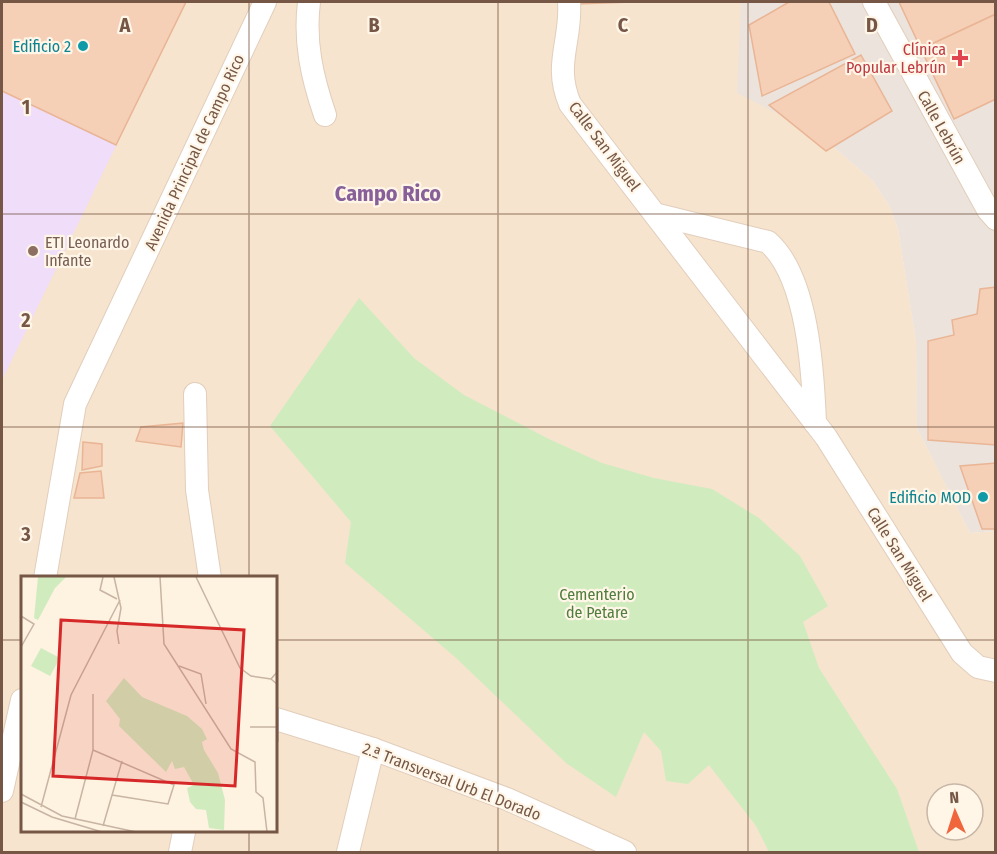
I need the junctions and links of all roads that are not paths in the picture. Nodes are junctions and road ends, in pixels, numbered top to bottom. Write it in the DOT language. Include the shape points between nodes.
graph roads {
  1 [pos="265,2"];
  2 [pos="309,2"];
  3 [pos="568,2"];
  4 [pos="874,2"];
  5 [pos="325,115"];
  6 [pos="658,215"];
  7 [pos="996,219"];
  8 [pos="195,394"];
  9 [pos="815,423"];
  10 [pos="45,576"];
  11 [pos="210,576"];
  12 [pos="996,671"];
  13 [pos="21,705"];
  14 [pos="278,720"];
  15 [pos="373,749"];
  16 [pos="2,791"];
  17 [pos="184,833"];
  18 [pos="180,852"];
  19 [pos="348,852"];
  20 [pos="625,852"];
  1 -- 10 [label="street, Avenida Principal de Campo Rico" via="75,404"];
  2 -- 5 [label="street" via="311,73"];
  3 -- 6 [label="street, Calle San Miguel" via="570,18 561,68 562,85 570,104"];
  4 -- 7 [label="street, Calle Lebrún"];
  6 -- 9 [label="street, Calle San Miguel"];
  6 -- 9 [label="street, Calle San Miguel" via="768,242 780,252 797,293 812,368"];
  8 -- 11 [label="street" via="197,490"];
  9 -- 12 [label="street, Calle San Miguel" via="962,653 978,667"];
  13 -- 16 [label="street"];
  14 -- 15 [label="street, 2.ª Transversal Urb El Dorado"];
  15 -- 19 [label="street"];
  15 -- 20 [label="street, 2.ª Transversal Urb El Dorado" via="507,799"];
  17 -- 18 [label="street"];
}
